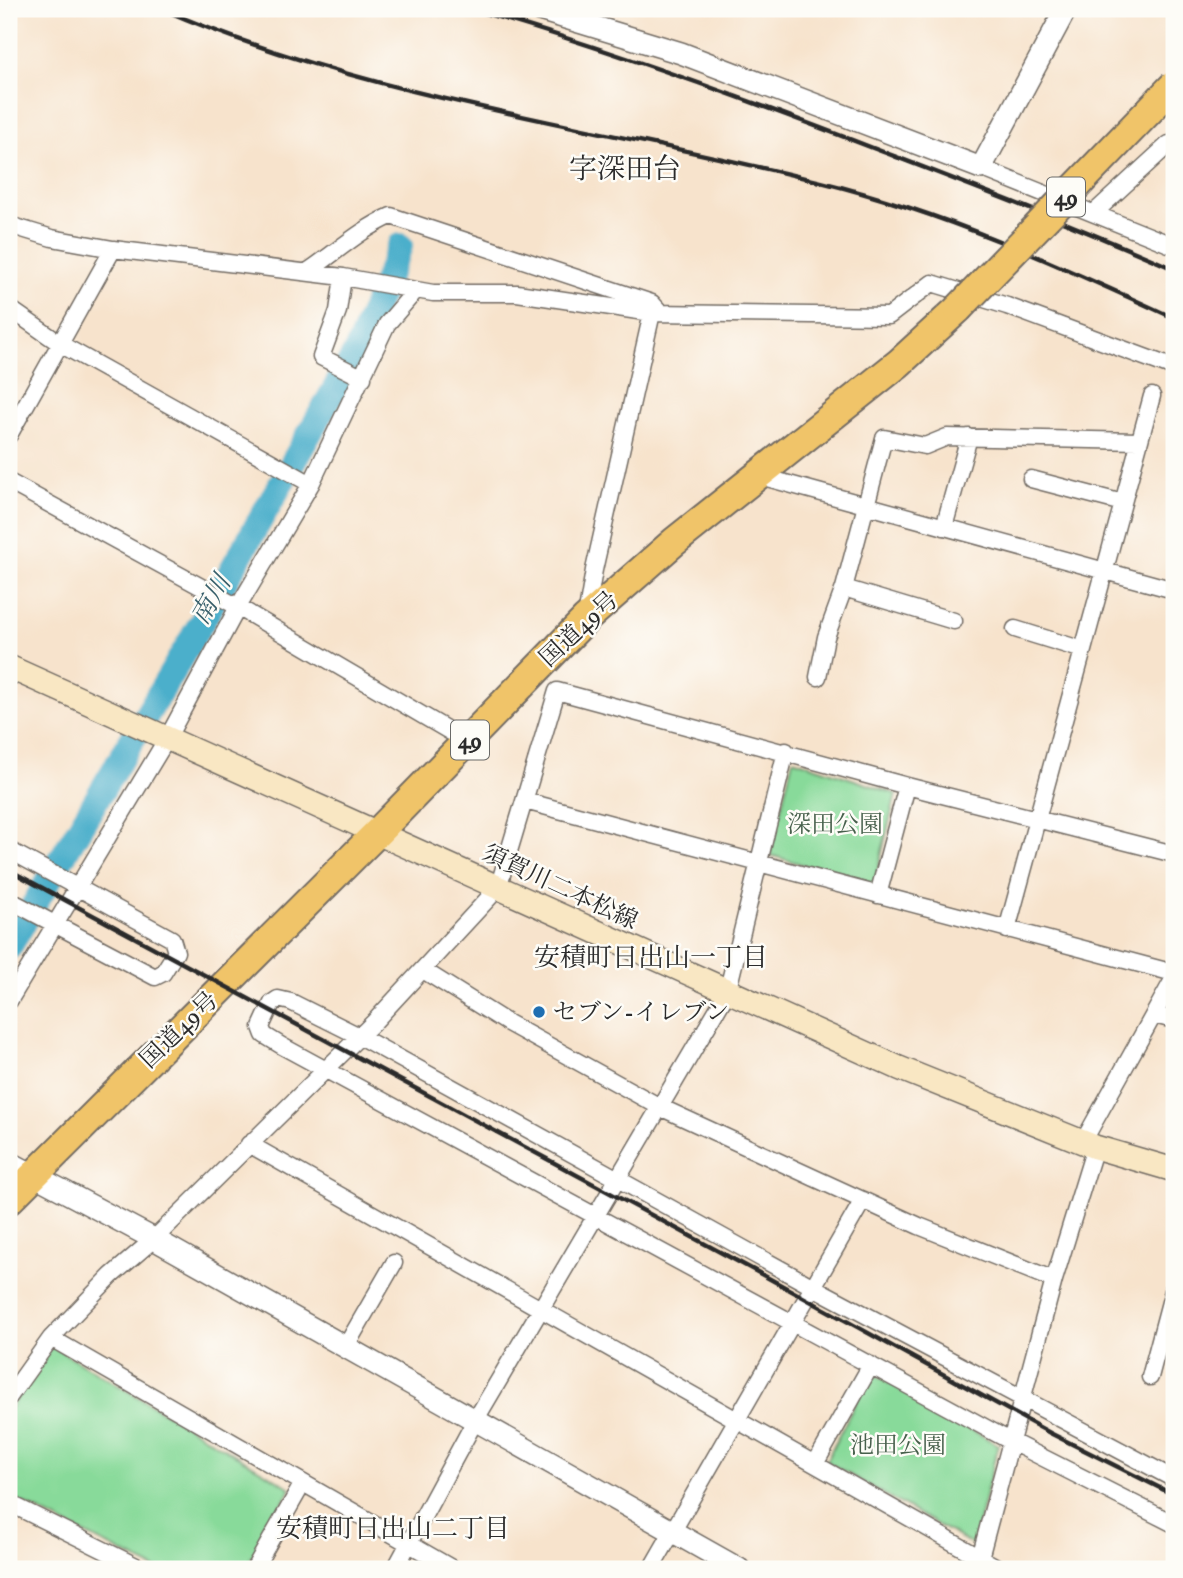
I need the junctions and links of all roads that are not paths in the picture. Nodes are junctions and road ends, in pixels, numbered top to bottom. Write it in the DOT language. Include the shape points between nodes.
graph roads {
  1 [pos="536,9"];
  2 [pos="1066,9"];
  3 [pos="1174,85"];
  4 [pos="1174,148"];
  5 [pos="981,168"];
  6 [pos="1094,213"];
  7 [pos="9,225"];
  8 [pos="1174,246"];
  9 [pos="113,248"];
  10 [pos="307,272"];
  11 [pos="343,277"];
  12 [pos="416,290"];
  13 [pos="9,308"];
  14 [pos="657,313"];
  15 [pos="62,345"];
  16 [pos="1174,368"];
  17 [pos="358,375"];
  18 [pos="1152,396"];
  19 [pos="9,435"];
  20 [pos="969,437"];
  21 [pos="1139,441"];
  22 [pos="756,475"];
  23 [pos="1031,479"];
  24 [pos="9,482"];
  25 [pos="307,482"];
  26 [pos="1123,503"];
  27 [pos="865,505"];
  28 [pos="944,527"];
  29 [pos="1104,572"];
  30 [pos="844,588"];
  31 [pos="1174,590"];
  32 [pos="235,605"];
  33 [pos="586,619"];
  34 [pos="954,621"];
  35 [pos="1015,629"];
  36 [pos="1083,650"];
  37 [pos="9,667"];
  38 [pos="818,677"];
  39 [pos="164,735"];
  40 [pos="468,742"];
  41 [pos="786,751"];
  42 [pos="907,786"];
  43 [pos="525,801"];
  44 [pos="1037,820"];
  45 [pos="379,831"];
  46 [pos="9,850"];
  47 [pos="1174,854"];
  48 [pos="757,863"];
  49 [pos="75,884"];
  50 [pos="498,888"];
  51 [pos="878,895"];
  52 [pos="13,903"];
  53 [pos="51,923"];
  54 [pos="1007,930"];
  55 [pos="423,970"];
  56 [pos="1174,975"];
  57 [pos="727,993"];
  58 [pos="9,1001"];
  59 [pos="1154,1015"];
  60 [pos="1174,1020"];
  61 [pos="359,1036"];
  62 [pos="324,1069"];
  63 [pos="660,1107"];
  64 [pos="249,1144"];
  65 [pos="1089,1144"];
  66 [pos="21,1169"];
  67 [pos="1174,1170"];
  68 [pos="617,1179"];
  69 [pos="863,1199"];
  70 [pos="9,1200"];
  71 [pos="594,1217"];
  72 [pos="154,1239"];
  73 [pos="394,1263"];
  74 [pos="1054,1280"];
  75 [pos="815,1287"];
  76 [pos="1174,1287"];
  77 [pos="540,1310"];
  78 [pos="795,1323"];
  79 [pos="51,1338"];
  80 [pos="346,1346"];
  81 [pos="871,1365"];
  82 [pos="1150,1377"];
  83 [pos="9,1397"];
  84 [pos="1022,1399"];
  85 [pos="476,1419"];
  86 [pos="739,1420"];
  87 [pos="1012,1442"];
  88 [pos="815,1464"];
  89 [pos="1174,1479"];
  90 [pos="303,1483"];
  91 [pos="9,1503"];
  92 [pos="1174,1524"];
  93 [pos="673,1531"];
  94 [pos="409,1544"];
  95 [pos="978,1564"];
  96 [pos="142,1569"];
  97 [pos="254,1569"];
  98 [pos="395,1569"];
  99 [pos="453,1569"];
  100 [pos="651,1569"];
  101 [pos="739,1569"];
  102 [pos="1000,1569"];
  1 -- 5 [label="street" via="681,53"];
  2 -- 5 [label="street"];
  3 -- 22 [label="highway, 国道49号 / 49, bridge" via="958,309 890,370"];
  4 -- 6 [label="street" via="1168,144"];
  5 -- 6 [label="street"];
  6 -- 8 [label="street"];
  7 -- 9 [label="street"];
  9 -- 10 [label="street"];
  9 -- 15 [label="street"];
  10 -- 11 [label="street"];
  10 -- 14 [label="street" via="373,223 400,217 652,303"];
  11 -- 12 [label="street"];
  11 -- 17 [label="street" via="338,311 321,357"];
  12 -- 14 [label="street" via="517,293"];
  12 -- 17 [label="street" via="387,324"];
  13 -- 15 [label="street"];
  14 -- 16 [label="street" via="889,316 932,284 1007,306"];
  14 -- 33 [label="street"];
  15 -- 19 [label="street"];
  15 -- 25 [label="street"];
  17 -- 25 [label="street"];
  18 -- 21 [label="street"];
  20 -- 21 [label="street"];
  20 -- 27 [label="street" via="947,437 925,446 884,438"];
  20 -- 28 [label="street"];
  21 -- 26 [label="street"];
  22 -- 27 [label="street"];
  22 -- 33 [label="highway, 国道49号 / 49"];
  23 -- 26 [label="street"];
  24 -- 32 [label="street"];
  25 -- 32 [label="street"];
  26 -- 29 [label="street"];
  27 -- 28 [label="street"];
  27 -- 30 [label="street"];
  28 -- 29 [label="street"];
  29 -- 31 [label="street"];
  29 -- 36 [label="street"];
  30 -- 34 [label="street"];
  30 -- 38 [label="street" via="826,637"];
  32 -- 39 [label="street"];
  32 -- 40 [label="street"];
  33 -- 40 [label="highway, 国道49号 / 49"];
  35 -- 36 [label="street"];
  36 -- 44 [label="street"];
  37 -- 39 [label="main road, 須賀川二本松線"];
  39 -- 45 [label="main road, 須賀川二本松線"];
  39 -- 49 [label="street"];
  40 -- 45 [label="highway, 国道49号 / 49"];
  41 -- 42 [label="street"];
  41 -- 43 [label="street" via="556,691"];
  41 -- 48 [label="street"];
  42 -- 44 [label="street"];
  42 -- 51 [label="street"];
  43 -- 48 [label="street"];
  43 -- 50 [label="street"];
  44 -- 47 [label="street"];
  44 -- 54 [label="street"];
  45 -- 50 [label="main road, 須賀川二本松線"];
  45 -- 66 [label="highway, 国道49号 / 49"];
  46 -- 49 [label="street"];
  48 -- 51 [label="street"];
  48 -- 57 [label="street"];
  49 -- 53 [label="street"];
  49 -- 53 [label="street" via="172,939 176,945 173,959 155,977"];
  50 -- 55 [label="street"];
  50 -- 57 [label="main road, 須賀川二本松線"];
  51 -- 54 [label="street"];
  52 -- 53 [label="street"];
  53 -- 58 [label="street"];
  54 -- 56 [label="street"];
  55 -- 61 [label="street"];
  55 -- 63 [label="street"];
  56 -- 59 [label="street"];
  57 -- 63 [label="street"];
  57 -- 65 [label="main road, 須賀川二本松線"];
  59 -- 60 [label="street"];
  59 -- 65 [label="street"];
  61 -- 62 [label="street"];
  61 -- 62 [label="street" via="291,1002 278,999 272,1003 261,1027 264,1035"];
  61 -- 68 [label="street"];
  62 -- 64 [label="street"];
  62 -- 71 [label="street"];
  63 -- 68 [label="street"];
  63 -- 69 [label="street"];
  64 -- 72 [label="street"];
  64 -- 77 [label="street"];
  65 -- 67 [label="main road, 須賀川二本松線"];
  65 -- 74 [label="street"];
  66 -- 70 [label="highway, 国道49号 / 49"];
  66 -- 72 [label="street"];
  68 -- 71 [label="street"];
  68 -- 75 [label="street"];
  69 -- 74 [label="street"];
  69 -- 75 [label="street"];
  71 -- 77 [label="street"];
  71 -- 78 [label="street"];
  72 -- 79 [label="street"];
  72 -- 80 [label="street"];
  73 -- 80 [label="street"];
  74 -- 84 [label="street"];
  75 -- 78 [label="street"];
  75 -- 84 [label="street"];
  76 -- 82 [label="street"];
  77 -- 85 [label="street"];
  77 -- 86 [label="street"];
  78 -- 81 [label="street"];
  78 -- 86 [label="street"];
  79 -- 83 [label="street"];
  79 -- 90 [label="street"];
  80 -- 85 [label="street"];
  81 -- 87 [label="street"];
  81 -- 88 [label="street"];
  84 -- 87 [label="street"];
  84 -- 89 [label="street"];
  85 -- 93 [label="street"];
  85 -- 94 [label="street"];
  86 -- 88 [label="street"];
  86 -- 93 [label="street"];
  87 -- 92 [label="street"];
  87 -- 95 [label="street"];
  88 -- 95 [label="street"];
  90 -- 94 [label="street"];
  90 -- 97 [label="street"];
  91 -- 96 [label="street"];
  93 -- 100 [label="street"];
  93 -- 101 [label="street"];
  94 -- 98 [label="street"];
  94 -- 99 [label="street"];
  95 -- 102 [label="street"];
}
